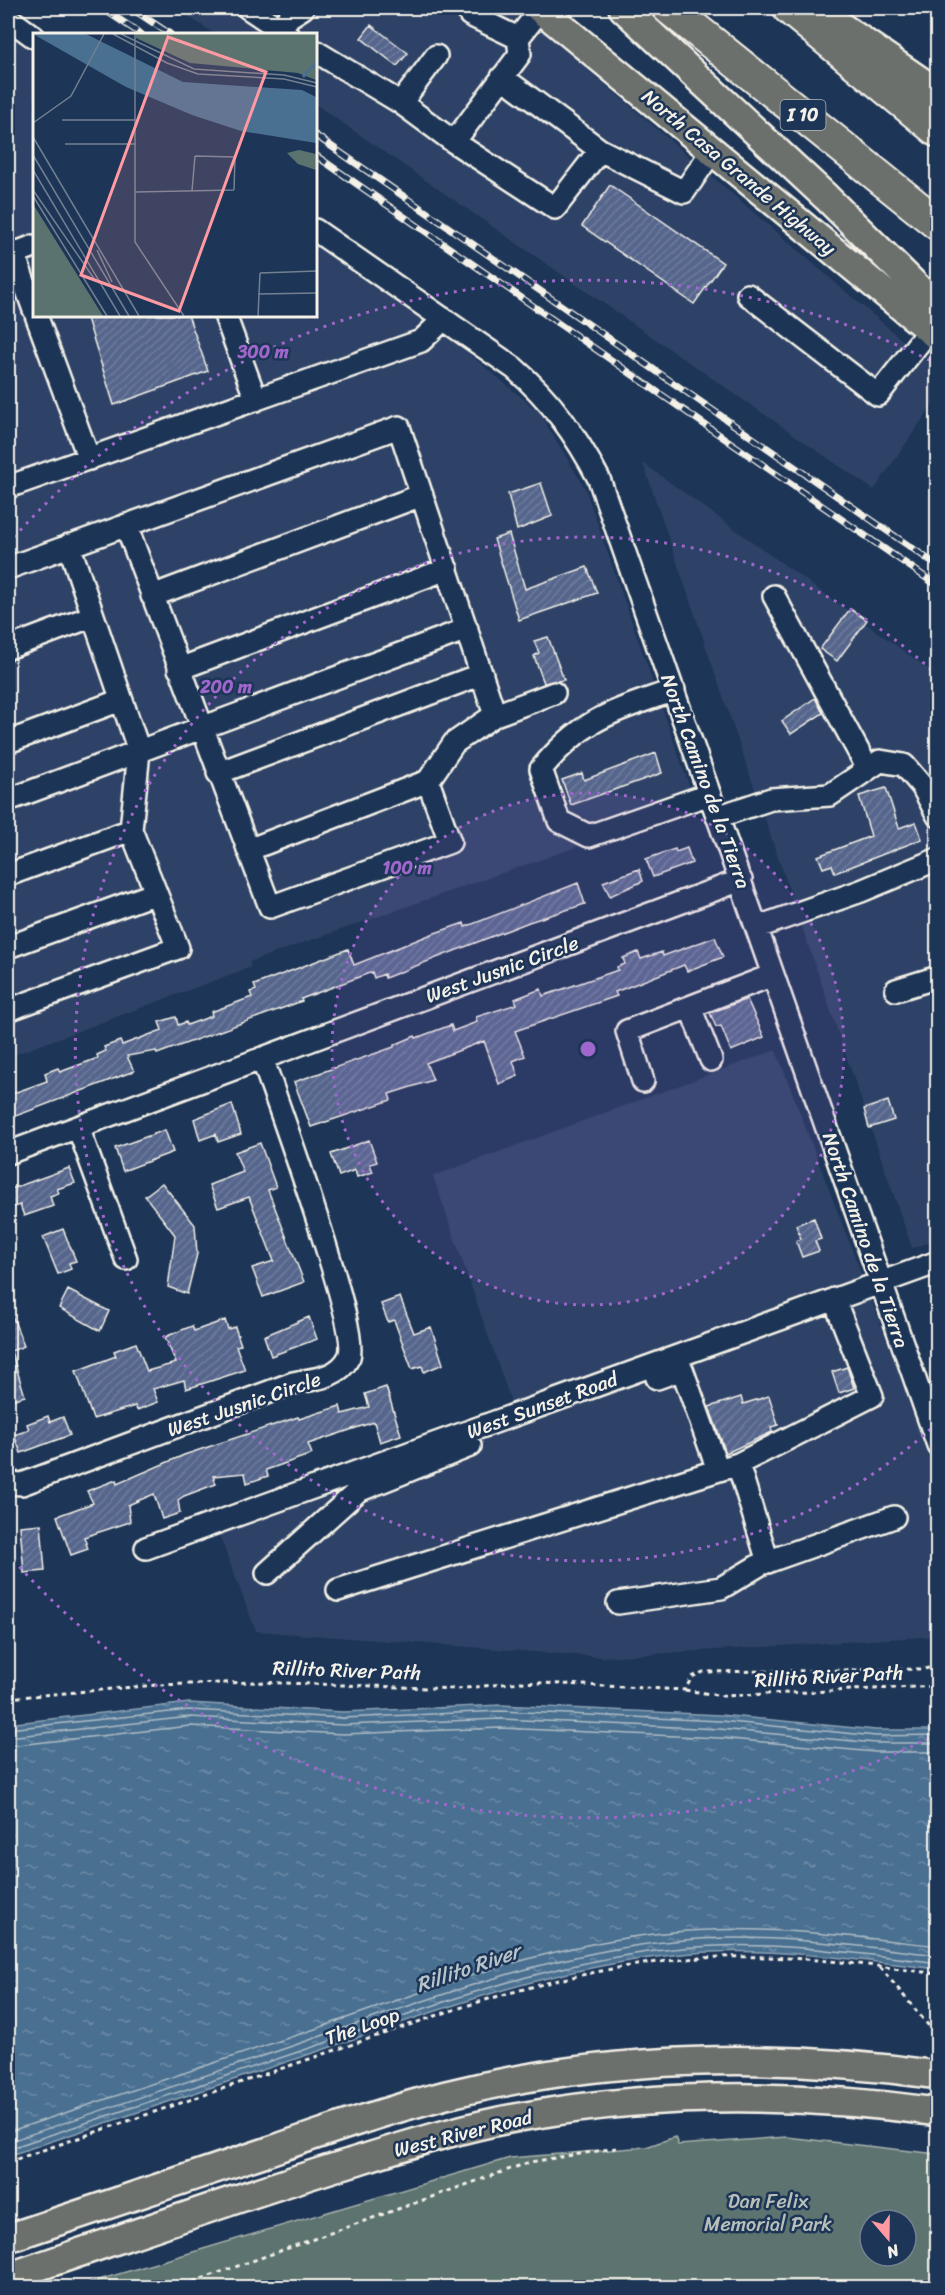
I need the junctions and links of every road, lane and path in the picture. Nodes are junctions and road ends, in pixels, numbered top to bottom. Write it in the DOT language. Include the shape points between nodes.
graph roads {
  1 [pos="248,8"];
  2 [pos="303,8"];
  3 [pos="540,8"];
  4 [pos="623,8"];
  5 [pos="669,8"];
  6 [pos="789,8"];
  7 [pos="814,8"];
  8 [pos="470,15"];
  9 [pos="8,18"];
  10 [pos="284,32"];
  11 [pos="33,36"];
  12 [pos="518,38"];
  13 [pos="316,52"];
  14 [pos="436,56"];
  15 [pos="502,77"];
  16 [pos="938,93"];
  17 [pos="400,103"];
  18 [pos="938,131"];
  19 [pos="454,142"];
  20 [pos="600,150"];
  21 [pos="712,151"];
  22 [pos="938,224"];
  23 [pos="316,231"];
  24 [pos="33,246"];
  25 [pos="11,255"];
  26 [pos="748,295"];
  27 [pos="33,308"];
  28 [pos="36,316"];
  29 [pos="225,316"];
  30 [pos="444,319"];
  31 [pos="935,325"];
  32 [pos="256,400"];
  33 [pos="89,459"];
  34 [pos="8,487"];
  35 [pos="422,495"];
  36 [pos="126,525"];
  37 [pos="69,545"];
  38 [pos="8,567"];
  39 [pos="447,569"];
  40 [pos="152,596"];
  41 [pos="774,596"];
  42 [pos="93,616"];
  43 [pos="467,628"];
  44 [pos="8,648"];
  45 [pos="179,669"];
  46 [pos="482,674"];
  47 [pos="674,690"];
  48 [pos="554,693"];
  49 [pos="121,700"];
  50 [pos="495,715"];
  51 [pos="201,729"];
  52 [pos="8,742"];
  53 [pos="138,751"];
  54 [pos="868,769"];
  55 [pos="218,773"];
  56 [pos="429,781"];
  57 [pos="709,794"];
  58 [pos="8,800"];
  59 [pos="938,816"];
  60 [pos="717,817"];
  61 [pos="132,830"];
  62 [pos="248,850"];
  63 [pos="938,859"];
  64 [pos="8,875"];
  65 [pos="741,880"];
  66 [pos="156,893"];
  67 [pos="758,927"];
  68 [pos="8,946"];
  69 [pos="773,975"];
  70 [pos="938,977"];
  71 [pos="896,990"];
  72 [pos="690,1007"];
  73 [pos="8,1010"];
  74 [pos="262,1058"];
  75 [pos="711,1060"];
  76 [pos="643,1080"];
  77 [pos="78,1127"];
  78 [pos="8,1153"];
  79 [pos="126,1260"];
  80 [pos="938,1262"];
  81 [pos="880,1282"];
  82 [pos="834,1299"];
  83 [pos="938,1445"];
  84 [pos="728,1467"];
  85 [pos="8,1483"];
  86 [pos="894,1517"];
  87 [pos="146,1548"];
  88 [pos="768,1562"];
  89 [pos="267,1573"];
  90 [pos="338,1590"];
  91 [pos="618,1603"];
  92 [pos="938,1666"];
  93 [pos="938,1686"];
  94 [pos="685,1690"];
  95 [pos="8,1698"];
  96 [pos="879,1966"];
  97 [pos="938,1974"];
  98 [pos="938,2037"];
  99 [pos="570,2072"];
  100 [pos="938,2075"];
  101 [pos="575,2110"];
  102 [pos="938,2112"];
  103 [pos="616,2148"];
  104 [pos="8,2162"];
  105 [pos="8,2238"];
  106 [pos="8,2277"];
  107 [pos="176,2288"];
  1 -- 10 [label="street"];
  2 -- 10 [label="street" via="289,16"];
  3 -- 12 [label="street"];
  3 -- 21 [label="main road, North Casa Grande Highway"];
  4 -- 31 [label="main road" via="825,197"];
  5 -- 22 [label="highway, I 10"];
  6 -- 18 [label="highway"];
  7 -- 16 [label="main road"];
  8 -- 12 [label="street"];
  9 -- 11 [label="street"];
  12 -- 15 [label="street" via="520,54"];
  13 -- 17 [label="street"];
  14 -- 17 [label="street"];
  15 -- 19 [label="street"];
  15 -- 20 [label="street"];
  17 -- 19 [label="street"];
  19 -- 20 [label="street" via="555,208"];
  20 -- 21 [label="street" via="684,192"];
  21 -- 31 [label="main road, North Casa Grande Highway"];
  23 -- 30 [label="street, North Camino de la Tierra"];
  24 -- 25 [label="street"];
  25 -- 27 [label="street"];
  26 -- 31 [label="street" via="878,395"];
  28 -- 33 [label="street"];
  29 -- 32 [label="street"];
  30 -- 32 [label="street" via="421,341"];
  30 -- 47 [label="street, North Camino de la Tierra" via="538,389 561,414 583,448 599,478"];
  32 -- 33 [label="street"];
  33 -- 34 [label="street"];
  35 -- 36 [label="street" via="399,427"];
  35 -- 39 [label="street"];
  35 -- 40 [label="street"];
  36 -- 37 [label="street"];
  36 -- 40 [label="street"];
  37 -- 38 [label="street"];
  37 -- 42 [label="street"];
  39 -- 43 [label="street"];
  39 -- 45 [label="street"];
  40 -- 45 [label="street"];
  41 -- 54 [label="street"];
  42 -- 44 [label="street"];
  42 -- 49 [label="street"];
  43 -- 46 [label="street"];
  43 -- 51 [label="street"];
  45 -- 51 [label="street"];
  46 -- 50 [label="street"];
  46 -- 55 [label="street"];
  47 -- 57 [label="street, North Camino de la Tierra"];
  47 -- 57 [label="street" via="612,712 576,733 541,769 559,821 589,836"];
  48 -- 50 [label="street"];
  49 -- 52 [label="street"];
  49 -- 53 [label="street"];
  50 -- 56 [label="street" via="454,743"];
  51 -- 53 [label="street"];
  51 -- 55 [label="street"];
  53 -- 58 [label="street"];
  53 -- 61 [label="street"];
  54 -- 59 [label="street" via="880,761 904,765 922,786"];
  54 -- 60 [label="street" via="830,795 771,799"];
  55 -- 62 [label="street"];
  56 -- 62 [label="street"];
  56 -- 62 [label="street" via="450,842 270,907"];
  57 -- 60 [label="street, North Camino de la Tierra"];
  60 -- 65 [label="street, North Camino de la Tierra"];
  61 -- 64 [label="street"];
  61 -- 66 [label="street"];
  63 -- 67 [label="street"];
  65 -- 67 [label="street, North Camino de la Tierra"];
  65 -- 74 [label="street, West Jusnic Circle"];
  66 -- 68 [label="street"];
  66 -- 73 [label="street" via="178,948"];
  67 -- 69 [label="street, North Camino de la Tierra"];
  69 -- 72 [label="street"];
  69 -- 81 [label="street, North Camino de la Tierra"];
  70 -- 71 [label="street"];
  72 -- 75 [label="street"];
  72 -- 76 [label="street" via="627,1031"];
  74 -- 77 [label="street, West Jusnic Circle"];
  74 -- 85 [label="street, West Jusnic Circle" via="330,1259 349,1331 352,1365 327,1377 293,1383 22,1484"];
  77 -- 78 [label="street, West Jusnic Circle"];
  77 -- 79 [label="street"];
  80 -- 81 [label="street, West Sunset Road"];
  81 -- 82 [label="street, West Sunset Road"];
  81 -- 83 [label="street, North Camino de la Tierra"];
  82 -- 84 [label="street" via="872,1396"];
  82 -- 87 [label="street, West Sunset Road"];
  84 -- 88 [label="street"];
  84 -- 89 [label="street" via="682,1369 452,1452 358,1491"];
  84 -- 90 [label="street"];
  86 -- 88 [label="street"];
  88 -- 91 [label="street" via="721,1588"];
  92 -- 94 [label="path, Rillito River Path" via="703,1672 692,1677"];
  93 -- 94 [label="path, Rillito River Path" via="723,1696"];
  94 -- 95 [label="path, Rillito River Path" via="521,1682 458,1689 255,1682"];
  96 -- 97 [label="path, The Loop"];
  96 -- 98 [label="path"];
  96 -- 104 [label="path, The Loop" via="741,1957 671,1960 564,1978 450,2011"];
  99 -- 100 [label="main road, West River Road" via="721,2061 871,2066"];
  99 -- 101 [label="main road"];
  99 -- 105 [label="main road, West River Road" via="448,2095 378,2114"];
  101 -- 102 [label="main road, West River Road" via="698,2098 796,2098"];
  101 -- 106 [label="main road, West River Road" via="525,2116 417,2142"];
  103 -- 107 [label="path" via="530,2162"];
}
